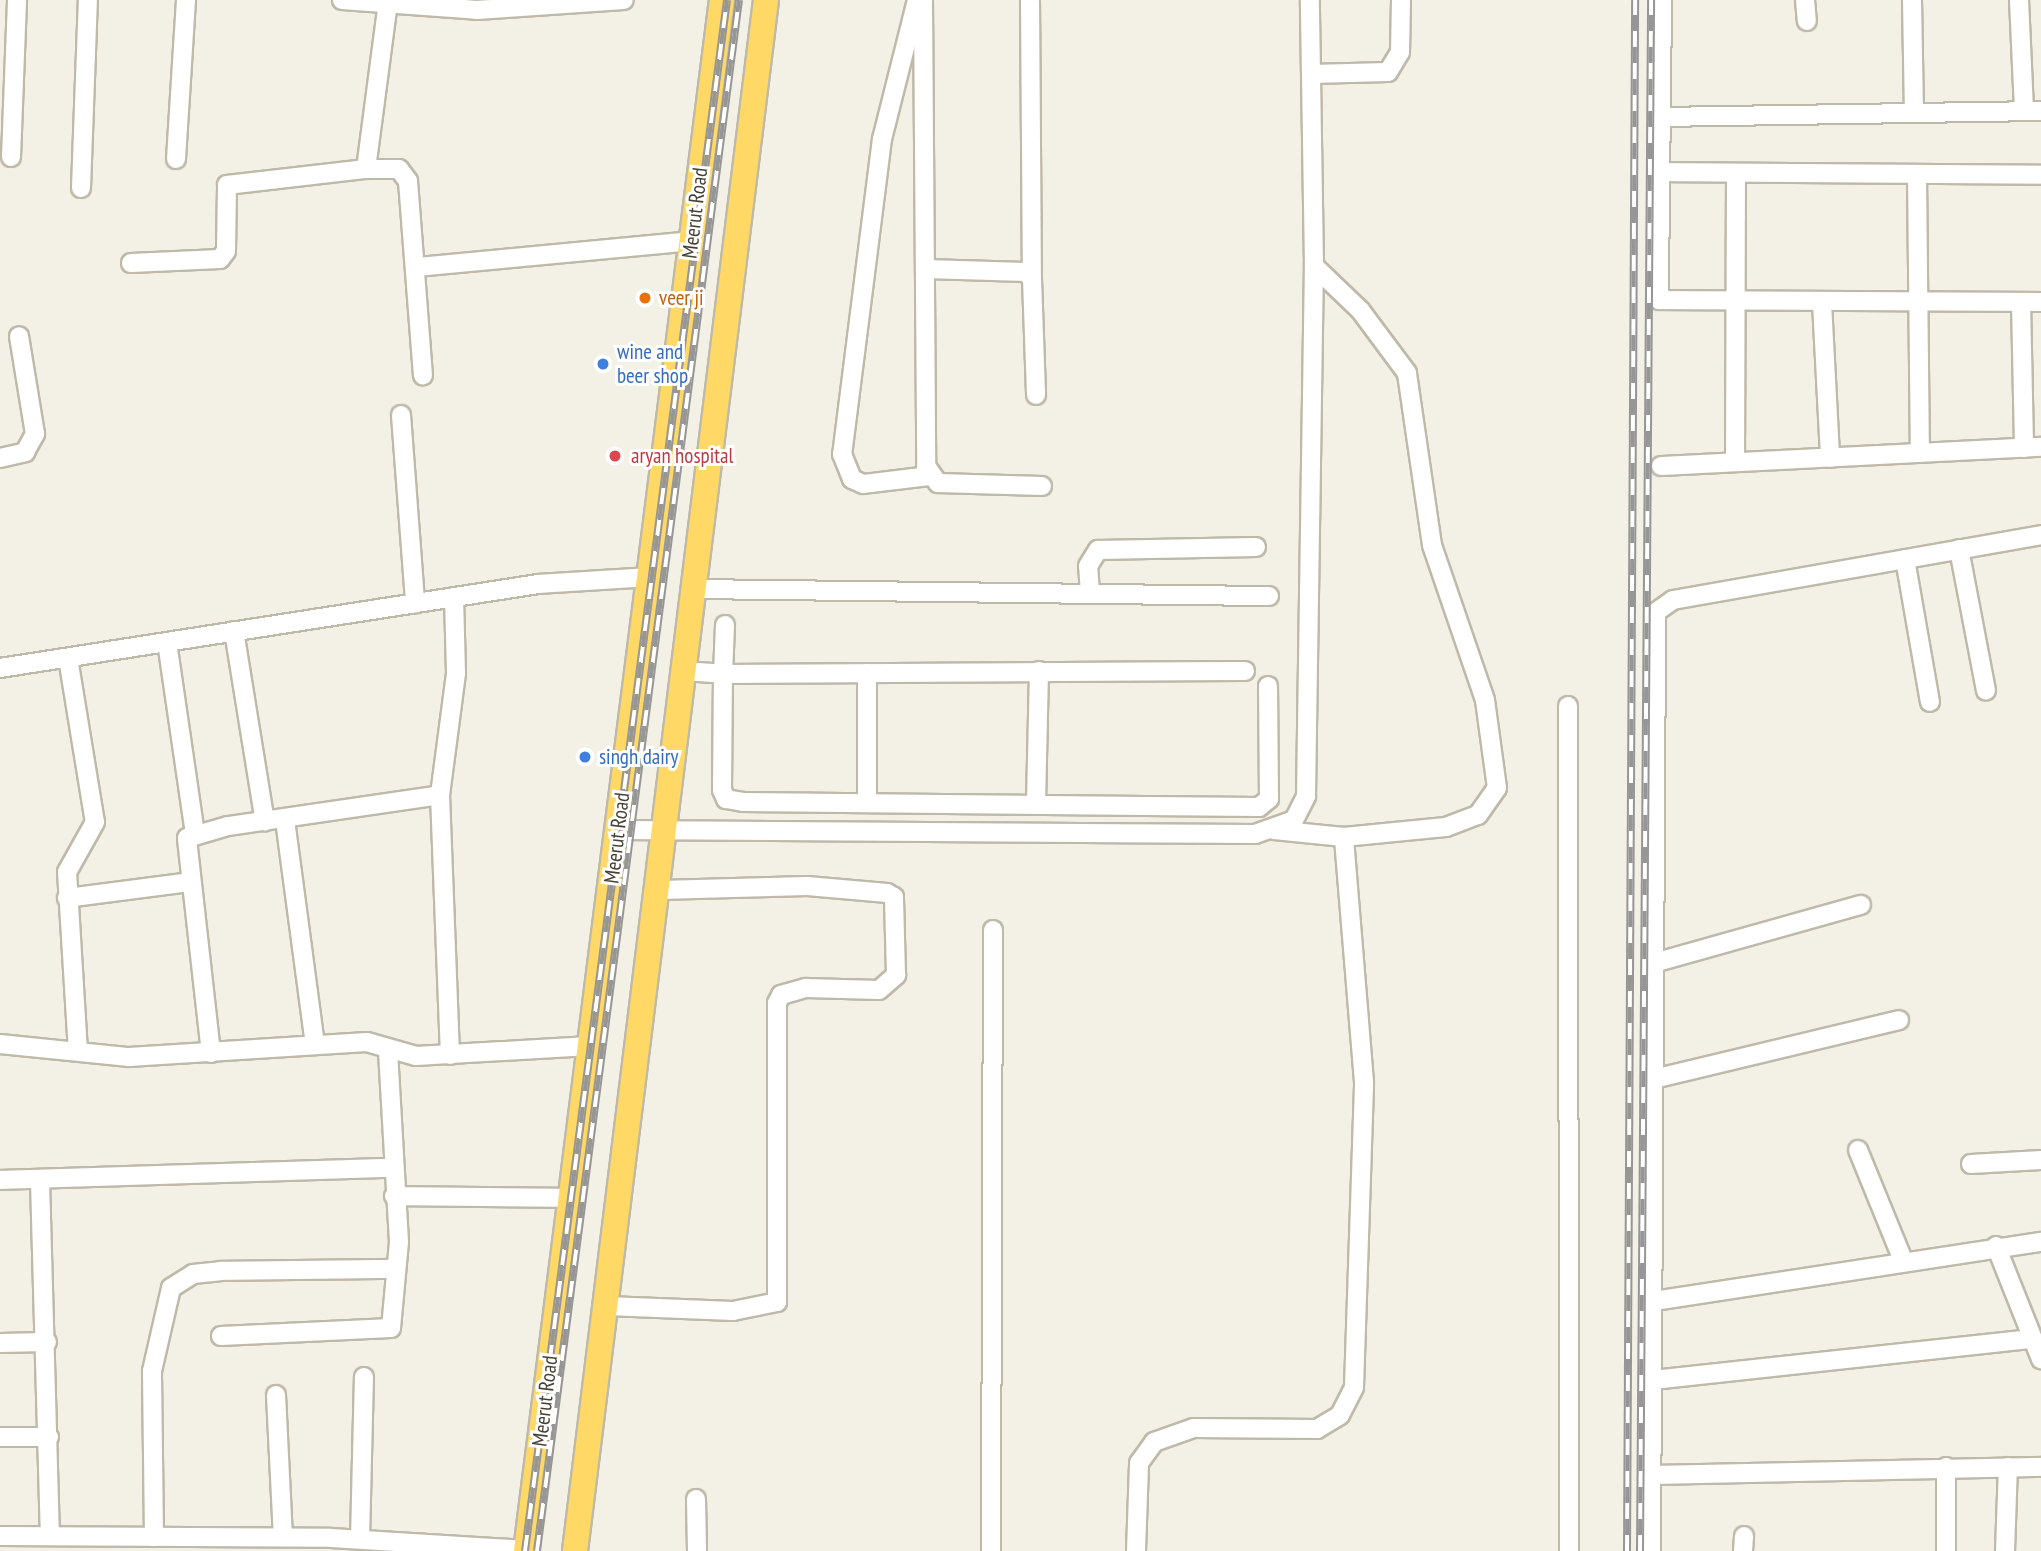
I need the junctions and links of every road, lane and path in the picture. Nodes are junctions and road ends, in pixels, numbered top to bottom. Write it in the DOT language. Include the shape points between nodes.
graph roads {
  1 [pos="17,0"];
  2 [pos="88,0"];
  3 [pos="186,0"];
  4 [pos="342,0"];
  5 [pos="624,0"];
  6 [pos="722,0"];
  7 [pos="766,0"];
  8 [pos="916,0"];
  9 [pos="923,0"];
  10 [pos="1030,0"];
  11 [pos="1310,0"];
  12 [pos="1401,0"];
  13 [pos="1662,0"];
  14 [pos="1805,0"];
  15 [pos="1912,0"];
  16 [pos="2019,0"];
  17 [pos="429,3"];
  18 [pos="388,4"];
  19 [pos="492,5"];
  20 [pos="1807,21"];
  21 [pos="1311,74"];
  22 [pos="1914,111"];
  23 [pos="2033,111"];
  24 [pos="1658,117"];
  25 [pos="11,157"];
  26 [pos="176,159"];
  27 [pos="366,169"];
  28 [pos="1657,172"];
  29 [pos="1736,173"];
  30 [pos="1917,175"];
  31 [pos="2041,175"];
  32 [pos="82,188"];
  33 [pos="692,241"];
  34 [pos="131,263"];
  35 [pos="1314,266"];
  36 [pos="417,267"];
  37 [pos="926,269"];
  38 [pos="1032,279"];
  39 [pos="2021,302"];
  40 [pos="2041,302"];
  41 [pos="1822,303"];
  42 [pos="1915,303"];
  43 [pos="1739,304"];
  44 [pos="19,336"];
  45 [pos="423,374"];
  46 [pos="1036,395"];
  47 [pos="401,415"];
  48 [pos="2032,448"];
  49 [pos="1920,453"];
  50 [pos="0,458"];
  51 [pos="1830,458"];
  52 [pos="1735,462"];
  53 [pos="1661,466"];
  54 [pos="929,476"];
  55 [pos="1042,486"];
  56 [pos="2041,536"];
  57 [pos="1256,547"];
  58 [pos="1959,549"];
  59 [pos="1905,559"];
  60 [pos="650,577"];
  61 [pos="692,589"];
  62 [pos="1090,593"];
  63 [pos="1269,596"];
  64 [pos="454,597"];
  65 [pos="415,603"];
  66 [pos="725,625"];
  67 [pos="234,631"];
  68 [pos="167,642"];
  69 [pos="68,658"];
  70 [pos="0,668"];
  71 [pos="684,671"];
  72 [pos="1040,671"];
  73 [pos="1245,671"];
  74 [pos="867,673"];
  75 [pos="723,674"];
  76 [pos="1268,686"];
  77 [pos="1986,690"];
  78 [pos="1930,702"];
  79 [pos="1568,706"];
  80 [pos="440,795"];
  81 [pos="867,802"];
  82 [pos="1036,803"];
  83 [pos="285,820"];
  84 [pos="265,822"];
  85 [pos="618,830"];
  86 [pos="1274,830"];
  87 [pos="195,834"];
  88 [pos="667,834"];
  89 [pos="1343,837"];
  90 [pos="190,882"];
  91 [pos="660,890"];
  92 [pos="67,898"];
  93 [pos="1861,905"];
  94 [pos="993,930"];
  95 [pos="1654,963"];
  96 [pos="1899,1020"];
  97 [pos="0,1044"];
  98 [pos="315,1045"];
  99 [pos="590,1046"];
  100 [pos="78,1050"];
  101 [pos="388,1051"];
  102 [pos="211,1053"];
  103 [pos="450,1055"];
  104 [pos="1654,1079"];
  105 [pos="1858,1150"];
  106 [pos="2041,1160"];
  107 [pos="1971,1164"];
  108 [pos="390,1168"];
  109 [pos="0,1180"];
  110 [pos="40,1181"];
  111 [pos="394,1196"];
  112 [pos="571,1198"];
  113 [pos="2041,1242"];
  114 [pos="1996,1246"];
  115 [pos="1903,1260"];
  116 [pos="393,1269"];
  117 [pos="1654,1301"];
  118 [pos="607,1306"];
  119 [pos="221,1336"];
  120 [pos="2032,1339"];
  121 [pos="47,1342"];
  122 [pos="0,1343"];
  123 [pos="2041,1359"];
  124 [pos="364,1377"];
  125 [pos="1653,1380"];
  126 [pos="276,1395"];
  127 [pos="0,1437"];
  128 [pos="49,1437"];
  129 [pos="1946,1467"];
  130 [pos="2008,1467"];
  131 [pos="2041,1467"];
  132 [pos="1650,1475"];
  133 [pos="696,1499"];
  134 [pos="50,1536"];
  135 [pos="154,1537"];
  136 [pos="283,1537"];
  137 [pos="360,1539"];
  138 [pos="11,1541"];
  139 [pos="127,1544"];
  140 [pos="526,1551"];
  141 [pos="575,1551"];
  142 [pos="697,1551"];
  143 [pos="991,1551"];
  144 [pos="1136,1551"];
  145 [pos="1569,1551"];
  146 [pos="1651,1551"];
  147 [pos="1946,1551"];
  148 [pos="2005,1551"];
  1 -- 25 [label="street"];
  2 -- 32 [label="street"];
  3 -- 26 [label="street"];
  4 -- 18 [label="street"];
  5 -- 19 [label="street"];
  6 -- 33 [label="highway, Meerut Road"];
  7 -- 61 [label="highway, Meerut Road"];
  8 -- 54 [label="street" via="881,139 842,454 852,479 863,484"];
  9 -- 37 [label="street"];
  10 -- 38 [label="street"];
  11 -- 21 [label="street"];
  12 -- 21 [label="street" via="1400,52 1388,72"];
  13 -- 24 [label="street"];
  14 -- 20 [label="street"];
  15 -- 22 [label="street"];
  16 -- 23 [label="street"];
  17 -- 18 [label="street"];
  17 -- 19 [label="street"];
  18 -- 27 [label="street"];
  21 -- 35 [label="street"];
  22 -- 23 [label="street"];
  22 -- 24 [label="street"];
  24 -- 28 [label="street"];
  27 -- 34 [label="street" via="227,185 226,251 220,259"];
  27 -- 36 [label="street" via="405,173"];
  28 -- 29 [label="street"];
  28 -- 43 [label="street" via="1659,300"];
  29 -- 30 [label="street"];
  29 -- 43 [label="street"];
  30 -- 31 [label="street"];
  30 -- 42 [label="street"];
  33 -- 36 [label="street"];
  33 -- 60 [label="highway, Meerut Road"];
  35 -- 86 [label="street" via="1306,796 1294,820"];
  35 -- 89 [label="street" via="1360,310 1406,373 1432,545 1485,700 1497,774 1491,803 1478,815 1447,827"];
  36 -- 45 [label="street"];
  37 -- 38 [label="street" via="1016,270"];
  37 -- 54 [label="street"];
  38 -- 46 [label="street"];
  39 -- 40 [label="street"];
  39 -- 42 [label="street"];
  39 -- 48 [label="street"];
  41 -- 42 [label="street"];
  41 -- 43 [label="street"];
  41 -- 51 [label="street"];
  42 -- 49 [label="street"];
  43 -- 52 [label="street"];
  44 -- 50 [label="street" via="34,434 25,452"];
  47 -- 65 [label="street"];
  48 -- 49 [label="street"];
  49 -- 51 [label="street"];
  51 -- 52 [label="street"];
  52 -- 53 [label="street"];
  54 -- 55 [label="street" via="938,483"];
  56 -- 58 [label="street"];
  57 -- 62 [label="street" via="1098,550 1088,565"];
  58 -- 59 [label="street"];
  58 -- 77 [label="street"];
  59 -- 78 [label="street"];
  59 -- 95 [label="street" via="1673,600 1656,612"];
  60 -- 64 [label="street"];
  60 -- 85 [label="highway, Meerut Road"];
  61 -- 62 [label="street"];
  61 -- 71 [label="highway, Meerut Road"];
  62 -- 63 [label="street"];
  64 -- 65 [label="street"];
  64 -- 80 [label="street" via="456,674"];
  65 -- 67 [label="street"];
  66 -- 75 [label="street"];
  67 -- 68 [label="street"];
  67 -- 84 [label="street"];
  68 -- 69 [label="street"];
  68 -- 87 [label="street"];
  69 -- 70 [label="street"];
  69 -- 92 [label="street" via="95,822 72,858"];
  71 -- 75 [label="street"];
  71 -- 88 [label="highway, Meerut Road"];
  72 -- 73 [label="street"];
  72 -- 74 [label="street"];
  72 -- 82 [label="street"];
  74 -- 75 [label="street"];
  74 -- 81 [label="street"];
  75 -- 81 [label="street" via="721,777 726,799"];
  76 -- 82 [label="street" via="1265,804"];
  79 -- 145 [label="street"];
  80 -- 83 [label="street"];
  80 -- 103 [label="street"];
  81 -- 82 [label="street"];
  83 -- 84 [label="street"];
  83 -- 98 [label="street"];
  84 -- 87 [label="street"];
  85 -- 88 [label="street"];
  85 -- 99 [label="highway, Meerut Road"];
  86 -- 88 [label="street"];
  86 -- 89 [label="street"];
  87 -- 90 [label="street" via="185,847"];
  88 -- 91 [label="highway, Meerut Road"];
  89 -- 144 [label="street" via="1364,1082 1354,1387 1340,1415 1317,1429 1194,1428 1154,1443 1139,1463"];
  90 -- 92 [label="street"];
  90 -- 102 [label="street"];
  91 -- 118 [label="highway, Meerut Road"];
  91 -- 118 [label="street" via="807,886 887,893 894,897 896,975 879,990 806,988 781,995 777,1003 777,1302 733,1311"];
  92 -- 100 [label="street"];
  93 -- 95 [label="street"];
  94 -- 143 [label="street"];
  95 -- 104 [label="street"];
  96 -- 104 [label="street"];
  97 -- 100 [label="street"];
  98 -- 101 [label="street" via="367,1042"];
  98 -- 102 [label="street"];
  99 -- 103 [label="street"];
  99 -- 112 [label="highway, Meerut Road"];
  100 -- 102 [label="street" via="129,1058"];
  101 -- 103 [label="street"];
  101 -- 108 [label="street"];
  104 -- 117 [label="street"];
  105 -- 115 [label="street"];
  106 -- 107 [label="street"];
  108 -- 110 [label="street"];
  108 -- 111 [label="street"];
  109 -- 110 [label="street"];
  110 -- 121 [label="street"];
  111 -- 112 [label="street"];
  111 -- 116 [label="street" via="399,1242"];
  112 -- 140 [label="highway, Meerut Road"];
  113 -- 114 [label="street"];
  114 -- 115 [label="street"];
  114 -- 120 [label="street"];
  115 -- 117 [label="street"];
  116 -- 119 [label="street" via="393,1320 384,1333"];
  116 -- 135 [label="street" via="220,1270 194,1274 171,1288 152,1371"];
  117 -- 125 [label="street"];
  118 -- 141 [label="highway, Meerut Road"];
  120 -- 123 [label="street"];
  120 -- 125 [label="street"];
  121 -- 122 [label="street"];
  121 -- 128 [label="street"];
  124 -- 137 [label="street"];
  125 -- 132 [label="street"];
  126 -- 136 [label="street"];
  127 -- 128 [label="street"];
  128 -- 134 [label="street"];
  129 -- 130 [label="street"];
  129 -- 132 [label="street"];
  129 -- 147 [label="street"];
  130 -- 131 [label="street"];
  130 -- 148 [label="street"];
  132 -- 146 [label="street"];
  133 -- 142 [label="street"];
  134 -- 138 [label="street"];
  134 -- 139 [label="street"];
  135 -- 136 [label="street"];
  135 -- 139 [label="street"];
  136 -- 137 [label="street"];
  137 -- 140 [label="street"];
}
